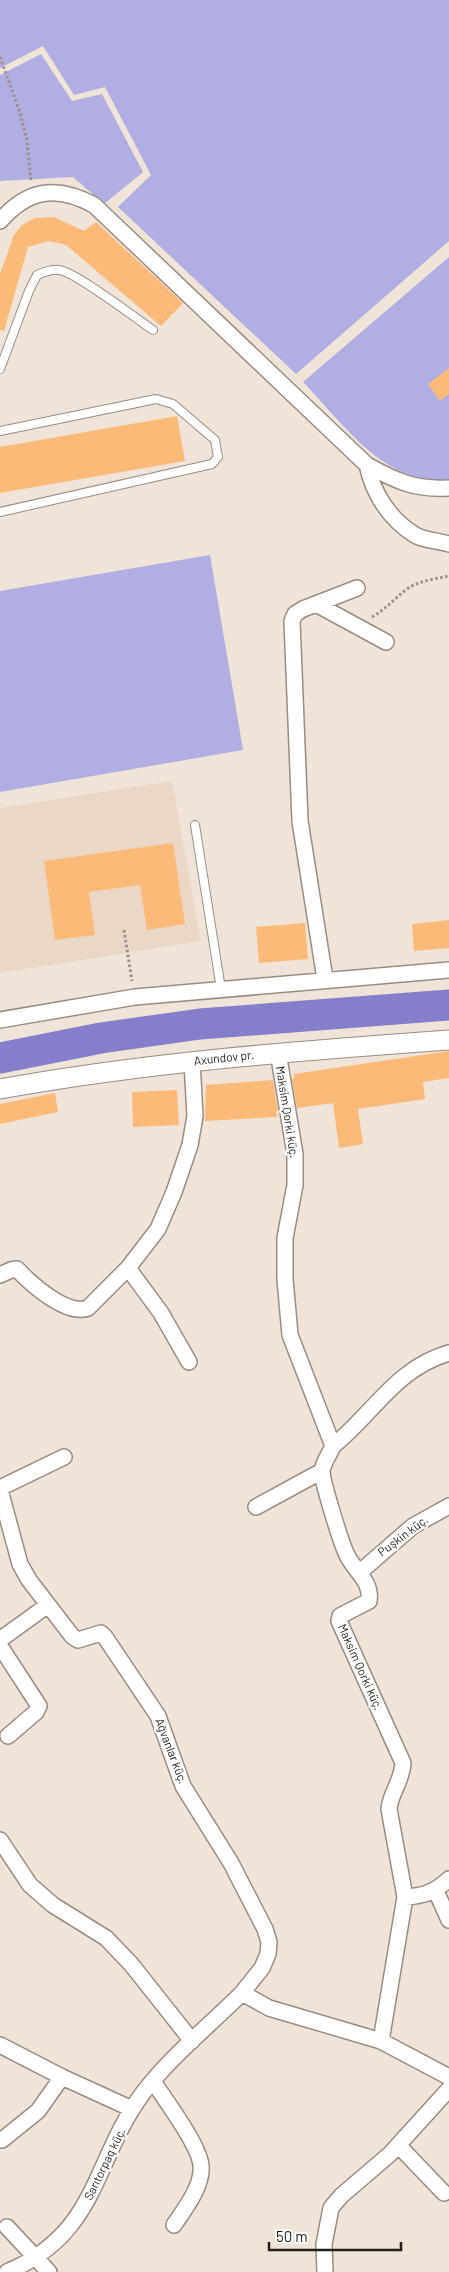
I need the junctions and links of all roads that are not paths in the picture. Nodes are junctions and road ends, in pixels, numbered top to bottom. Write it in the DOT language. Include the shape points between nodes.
graph roads {
  1 [pos="0,221"];
  2 [pos="153,330"];
  3 [pos="0,369"];
  4 [pos="0,431"];
  5 [pos="367,465"];
  6 [pos="449,488"];
  7 [pos="0,512"];
  8 [pos="449,544"];
  9 [pos="356,588"];
  10 [pos="316,604"];
  11 [pos="386,642"];
  12 [pos="195,825"];
  13 [pos="449,970"];
  14 [pos="325,979"];
  15 [pos="221,989"];
  16 [pos="0,1020"];
  17 [pos="449,1040"];
  18 [pos="278,1052"];
  19 [pos="192,1061"];
  20 [pos="0,1089"];
  21 [pos="128,1268"];
  22 [pos="0,1275"];
  23 [pos="449,1353"];
  24 [pos="189,1362"];
  25 [pos="333,1446"];
  26 [pos="64,1457"];
  27 [pos="322,1470"];
  28 [pos="0,1489"];
  29 [pos="449,1506"];
  30 [pos="256,1507"];
  31 [pos="10,1520"];
  32 [pos="0,1532"];
  33 [pos="360,1572"];
  34 [pos="48,1605"];
  35 [pos="8,1736"];
  36 [pos="0,1840"];
  37 [pos="449,1879"];
  38 [pos="436,1891"];
  39 [pos="405,1897"];
  40 [pos="449,1920"];
  41 [pos="242,1993"];
  42 [pos="192,2041"];
  43 [pos="381,2041"];
  44 [pos="0,2045"];
  45 [pos="62,2077"];
  46 [pos="449,2077"];
  47 [pos="154,2081"];
  48 [pos="449,2089"];
  49 [pos="132,2109"];
  50 [pos="2,2140"];
  51 [pos="398,2145"];
  52 [pos="444,2192"];
  53 [pos="174,2225"];
  54 [pos="6,2227"];
  55 [pos="36,2257"];
  56 [pos="7,2272"];
  57 [pos="49,2272"];
  58 [pos="325,2272"];
  1 -- 5 [label="street" via="13,206 32,195 58,191 78,196 94,205"];
  2 -- 3 [label="lane" via="61,269 51,270 37,275"];
  4 -- 7 [label="lane" via="156,399 174,404 215,440 218,457 212,464"];
  5 -- 6 [label="street" via="399,482 430,489"];
  5 -- 8 [label="street" via="377,497 396,519 416,536"];
  9 -- 10 [label="street"];
  10 -- 11 [label="street"];
  10 -- 14 [label="street" via="295,614 292,620 300,821"];
  12 -- 15 [label="lane"];
  13 -- 14 [label="street"];
  14 -- 15 [label="street"];
  15 -- 16 [label="street" via="135,997"];
  17 -- 18 [label="street, Axundov pr."];
  18 -- 19 [label="street, Axundov pr."];
  18 -- 25 [label="street, Maksim Qorki küç." via="295,1154 295,1185 285,1238 290,1335"];
  19 -- 20 [label="street, Axundov pr."];
  19 -- 21 [label="street" via="195,1116 190,1145 158,1229"];
  21 -- 22 [label="street" via="80,1312 45,1293 17,1269"];
  21 -- 24 [label="street" via="161,1313"];
  23 -- 25 [label="street" via="411,1369 353,1430"];
  25 -- 27 [label="street"];
  26 -- 28 [label="street"];
  27 -- 30 [label="street"];
  27 -- 33 [label="street, Maksim Qorki küç." via="342,1545 348,1559"];
  28 -- 31 [label="street, Ağvanlar küç."];
  29 -- 33 [label="street, Puşkin küç." via="413,1526"];
  31 -- 32 [label="street"];
  31 -- 34 [label="street, Ağvanlar küç." via="20,1564"];
  33 -- 39 [label="street, Maksim Qorki küç." via="370,1593 369,1601 340,1616 339,1621 403,1763 402,1778 390,1799 389,1809"];
  34 -- 35 [label="street" via="1,1639 0,1646 39,1706"];
  34 -- 41 [label="street, Ağvanlar küç." via="78,1640 100,1633 105,1637 158,1716 183,1786 231,1863 265,1929 270,1942 268,1954 262,1968"];
  36 -- 42 [label="street" via="30,1885 53,1905 106,1938 132,1964"];
  37 -- 38 [label="street"];
  38 -- 39 [label="street"];
  38 -- 40 [label="street"];
  39 -- 43 [label="street, Maksim Qorki küç."];
  41 -- 42 [label="street, Sarıtorpaq küç."];
  41 -- 43 [label="street" via="270,2008"];
  42 -- 47 [label="street, Sarıtorpaq küç."];
  43 -- 46 [label="street"];
  44 -- 45 [label="street"];
  45 -- 49 [label="street"];
  45 -- 50 [label="street" via="38,2111"];
  47 -- 49 [label="street, Sarıtorpaq küç."];
  47 -- 53 [label="street" via="197,2151 202,2167 193,2197"];
  48 -- 51 [label="street"];
  49 -- 55 [label="street, Sarıtorpaq küç." via="80,2214 60,2239"];
  51 -- 52 [label="street"];
  51 -- 58 [label="street" via="331,2208 324,2244"];
  54 -- 55 [label="street"];
  55 -- 56 [label="street, Sarıtorpaq küç."];
  55 -- 57 [label="street"];
}
